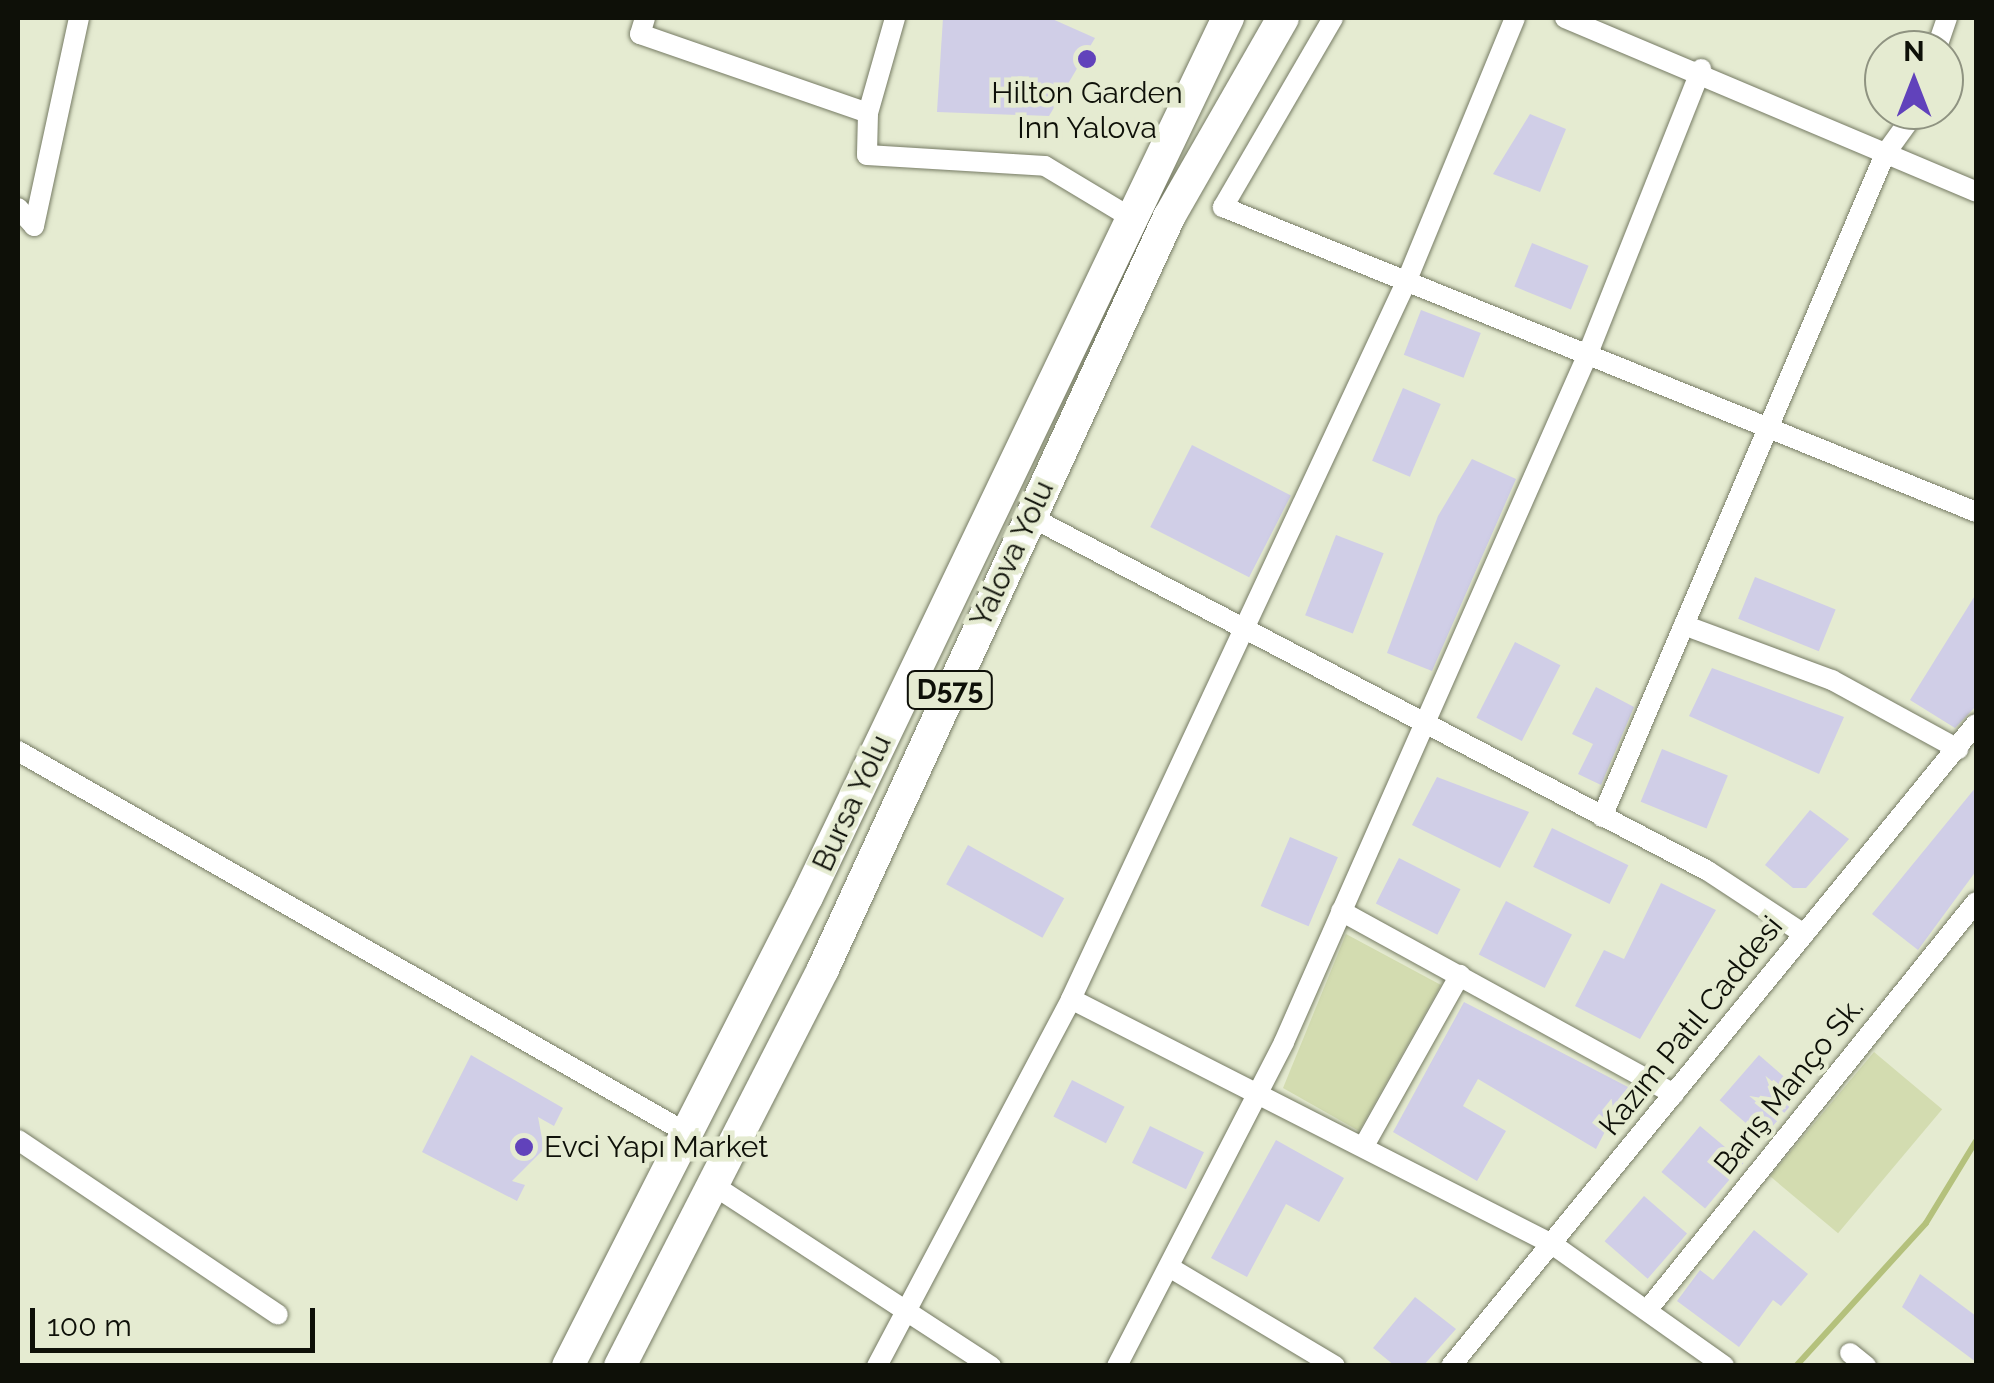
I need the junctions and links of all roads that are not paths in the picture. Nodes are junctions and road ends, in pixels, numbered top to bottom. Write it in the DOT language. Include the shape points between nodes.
graph roads {
  1 [pos="79,18"];
  2 [pos="644,18"];
  3 [pos="895,18"];
  4 [pos="1228,18"];
  5 [pos="1283,18"];
  6 [pos="1333,18"];
  7 [pos="1514,18"];
  8 [pos="1565,18"];
  9 [pos="1701,68"];
  10 [pos="868,112"];
  11 [pos="1902,130"];
  12 [pos="1885,154"];
  13 [pos="1976,192"];
  14 [pos="18,208"];
  15 [pos="1130,217"];
  16 [pos="1407,280"];
  17 [pos="1588,356"];
  18 [pos="1772,430"];
  19 [pos="1976,512"];
  20 [pos="1030,516"];
  21 [pos="1242,625"];
  22 [pos="1684,625"];
  23 [pos="1423,724"];
  24 [pos="1976,724"];
  25 [pos="1958,750"];
  26 [pos="18,751"];
  27 [pos="1602,817"];
  28 [pos="1976,902"];
  29 [pos="1341,911"];
  30 [pos="1804,934"];
  31 [pos="1460,975"];
  32 [pos="1071,999"];
  33 [pos="1260,1088"];
  34 [pos="1674,1094"];
  35 [pos="687,1133"];
  36 [pos="18,1140"];
  37 [pos="1365,1144"];
  38 [pos="713,1185"];
  39 [pos="1552,1244"];
  40 [pos="1169,1267"];
  41 [pos="1649,1308"];
  42 [pos="278,1315"];
  43 [pos="910,1315"];
  44 [pos="568,1366"];
  45 [pos="620,1366"];
  46 [pos="877,1366"];
  47 [pos="991,1366"];
  48 [pos="1117,1366"];
  49 [pos="1334,1366"];
  50 [pos="1451,1366"];
  51 [pos="1724,1366"];
  1 -- 14 [label="street" via="34,226"];
  2 -- 10 [label="street" via="640,34"];
  3 -- 10 [label="street"];
  4 -- 15 [label="highway, Bursa Yolu / D575"];
  5 -- 20 [label="highway, Yalova Yolu / D575" via="1169,217"];
  6 -- 16 [label="street" via="1223,207"];
  7 -- 16 [label="street"];
  8 -- 9 [label="street"];
  9 -- 12 [label="street"];
  9 -- 17 [label="street"];
  10 -- 15 [label="street" via="867,155 1046,166"];
  11 -- 12 [label="street"];
  12 -- 13 [label="street"];
  12 -- 18 [label="street"];
  15 -- 35 [label="highway, Bursa Yolu / D575"];
  16 -- 17 [label="street"];
  16 -- 21 [label="street"];
  17 -- 18 [label="street"];
  17 -- 23 [label="street"];
  18 -- 19 [label="street"];
  18 -- 22 [label="street"];
  20 -- 21 [label="street"];
  20 -- 38 [label="highway, Yalova Yolu / D575" via="823,969"];
  21 -- 23 [label="street"];
  21 -- 32 [label="street"];
  22 -- 25 [label="street" via="1832,680"];
  22 -- 27 [label="street"];
  23 -- 27 [label="street"];
  23 -- 29 [label="street"];
  24 -- 25 [label="street, Kazım Patıl Caddesi"];
  25 -- 30 [label="street, Kazım Patıl Caddesi"];
  26 -- 35 [label="street"];
  27 -- 30 [label="street"];
  28 -- 41 [label="street, Barış Manço Sk."];
  29 -- 31 [label="street"];
  29 -- 33 [label="street"];
  30 -- 34 [label="street, Kazım Patıl Caddesi"];
  31 -- 34 [label="street"];
  31 -- 37 [label="street"];
  32 -- 33 [label="street"];
  32 -- 43 [label="street"];
  33 -- 37 [label="street"];
  33 -- 40 [label="street"];
  34 -- 39 [label="street, Kazım Patıl Caddesi"];
  35 -- 44 [label="highway, Bursa Yolu / D575"];
  36 -- 42 [label="street"];
  37 -- 39 [label="street"];
  38 -- 43 [label="street" via="853,1268"];
  38 -- 45 [label="highway, Yalova Yolu / D575"];
  39 -- 41 [label="street"];
  39 -- 50 [label="street, Kazım Patıl Caddesi"];
  40 -- 48 [label="street"];
  40 -- 49 [label="street"];
  41 -- 51 [label="street"];
  43 -- 46 [label="street"];
  43 -- 47 [label="street"];
}
